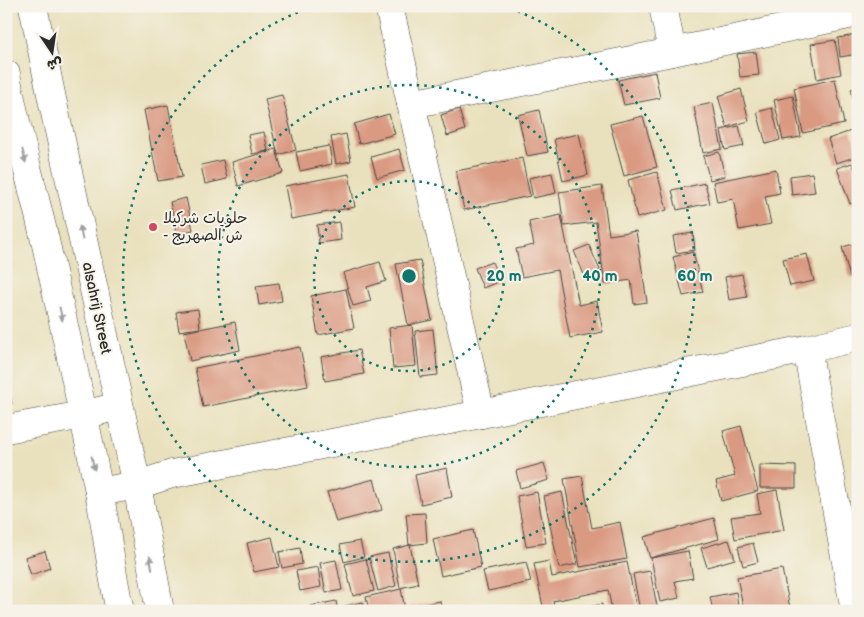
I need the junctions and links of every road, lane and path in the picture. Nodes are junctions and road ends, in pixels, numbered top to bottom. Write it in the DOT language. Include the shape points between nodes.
graph roads {
  1 [pos="33,6"];
  2 [pos="389,6"];
  3 [pos="663,6"];
  4 [pos="858,14"];
  5 [pos="672,52"];
  6 [pos="6,74"];
  7 [pos="52,98"];
  8 [pos="411,104"];
  9 [pos="9,106"];
  10 [pos="858,337"];
  11 [pos="807,349"];
  12 [pos="119,406"];
  13 [pos="481,414"];
  14 [pos="83,415"];
  15 [pos="6,429"];
  16 [pos="136,485"];
  17 [pos="100,492"];
  18 [pos="120,611"];
  19 [pos="160,611"];
  20 [pos="855,611"];
  1 -- 7 [label="street, alsahrij Street"];
  2 -- 8 [label="street"];
  3 -- 5 [label="street"];
  4 -- 5 [label="street"];
  5 -- 8 [label="street"];
  6 -- 9 [label="street"];
  7 -- 9 [label="street"];
  12 -- 7 [label="street, alsahrij Street, one-way"];
  8 -- 13 [label="street"];
  9 -- 14 [label="street, one-way" via="44,232"];
  10 -- 11 [label="street"];
  11 -- 13 [label="street"];
  11 -- 20 [label="street"];
  12 -- 14 [label="street"];
  12 -- 16 [label="street, alsahrij Street"];
  13 -- 16 [label="street" via="172,474"];
  14 -- 15 [label="street"];
  14 -- 17 [label="street, one-way"];
  16 -- 17 [label="street"];
  19 -- 16 [label="street, alsahrij Street, one-way"];
  17 -- 18 [label="street"];
}
